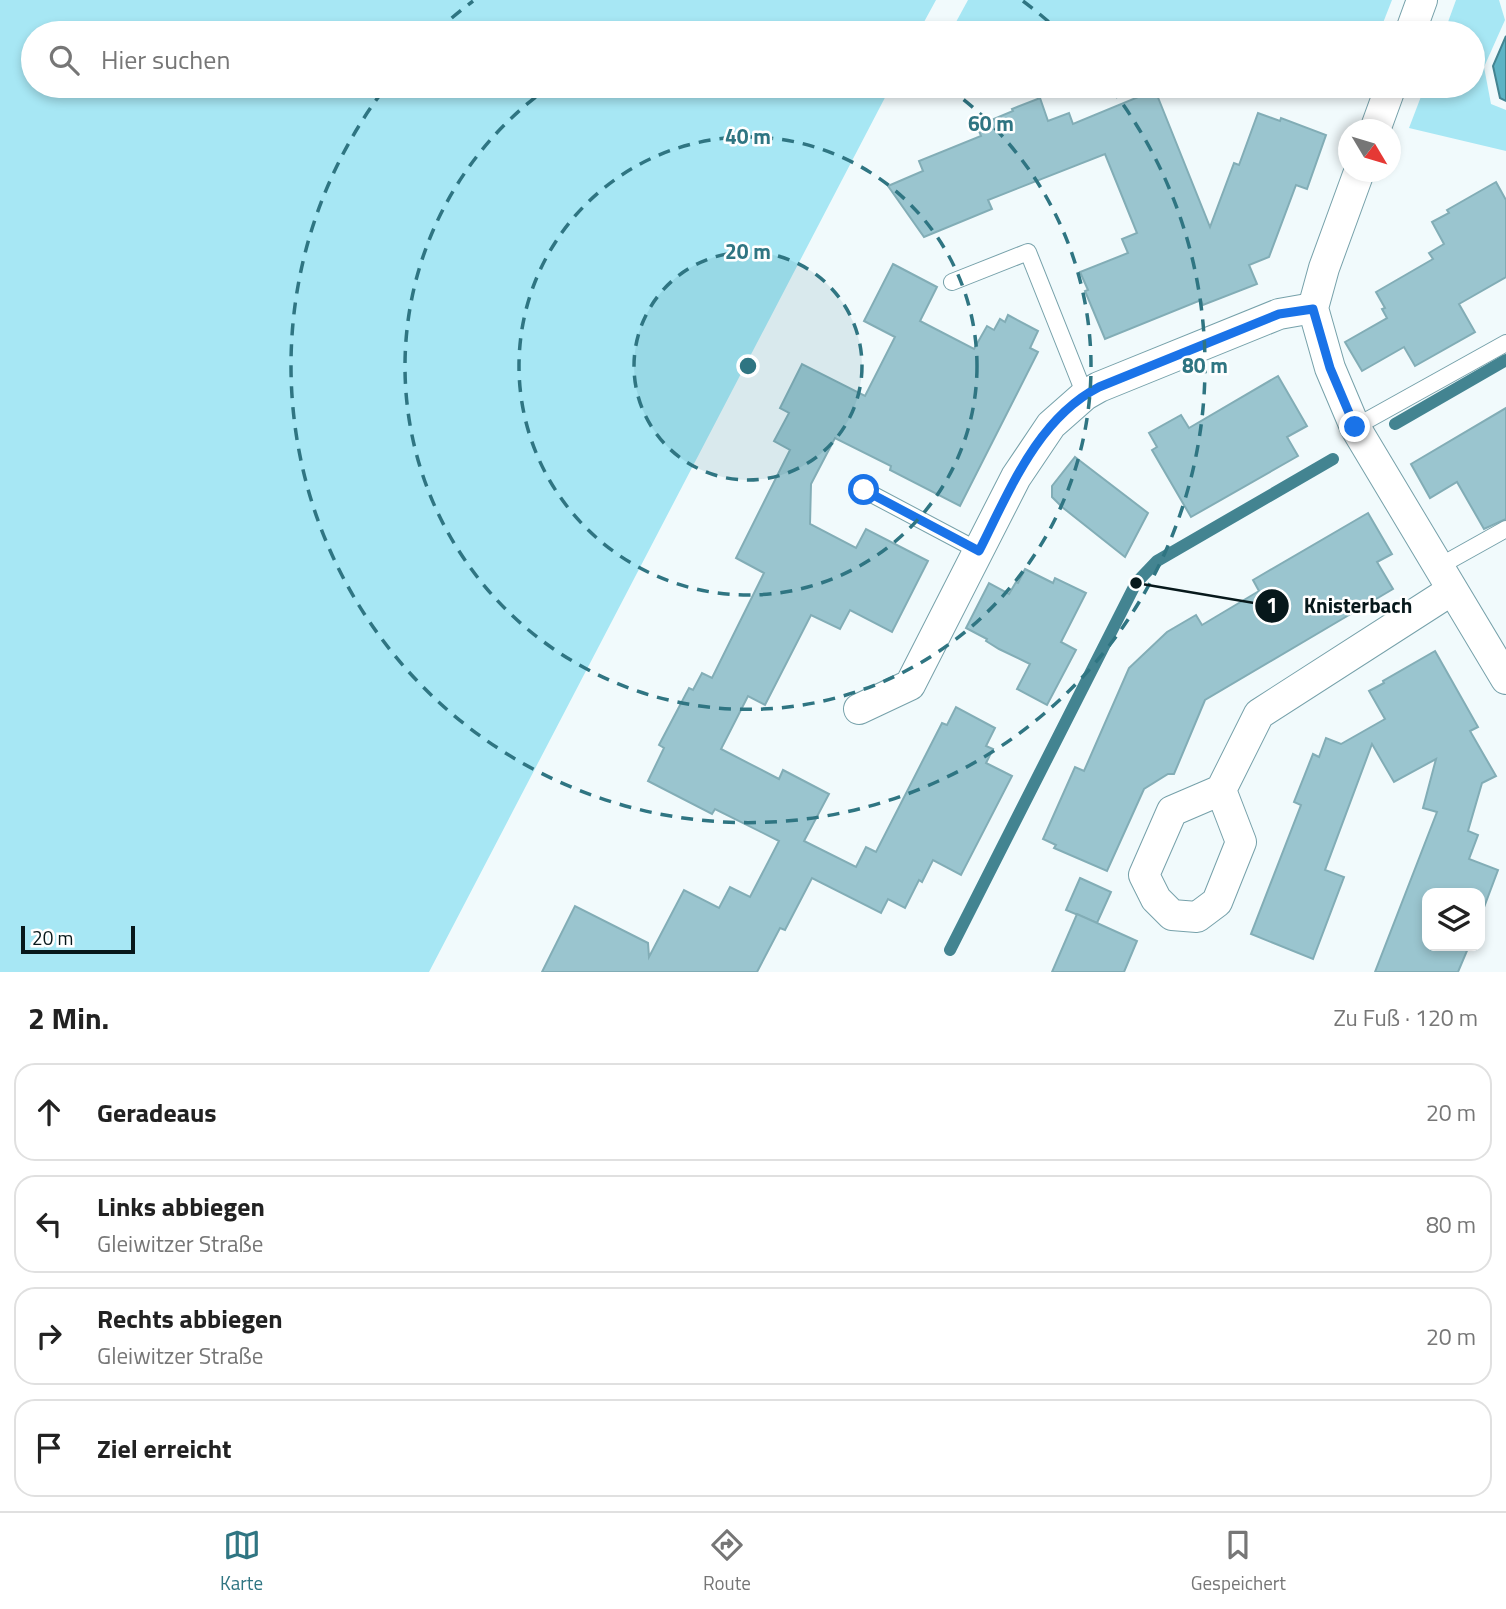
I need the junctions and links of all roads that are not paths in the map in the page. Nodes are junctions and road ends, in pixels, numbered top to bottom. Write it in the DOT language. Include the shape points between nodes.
graph roads {
  1 [pos="1422,0"];
  2 [pos="1414,21"];
  3 [pos="1387,98"];
  4 [pos="1379,119"];
  5 [pos="1355,182"];
  6 [pos="952,282"];
  7 [pos="1313,309"];
  8 [pos="1506,343"];
  9 [pos="1085,395"];
  10 [pos="1355,427"];
  11 [pos="864,490"];
  12 [pos="1506,529"];
  13 [pos="979,551"];
  14 [pos="1445,579"];
  15 [pos="1506,680"];
  16 [pos="859,709"];
  17 [pos="1221,790"];
  1 -- 2 [label="street"];
  3 -- 4 [label="street"];
  5 -- 7 [label="street"];
  6 -- 9 [label="lane" via="1028,252"];
  7 -- 9 [label="street" via="1279,314"];
  7 -- 10 [label="street" via="1330,368"];
  8 -- 10 [label="lane"];
  9 -- 13 [label="street" via="1051,425 1016,477"];
  10 -- 14 [label="street"];
  11 -- 13 [label="lane"];
  12 -- 14 [label="lane"];
  13 -- 16 [label="street" via="910,685"];
  14 -- 15 [label="street"];
  14 -- 17 [label="street" via="1259,714"];
}
